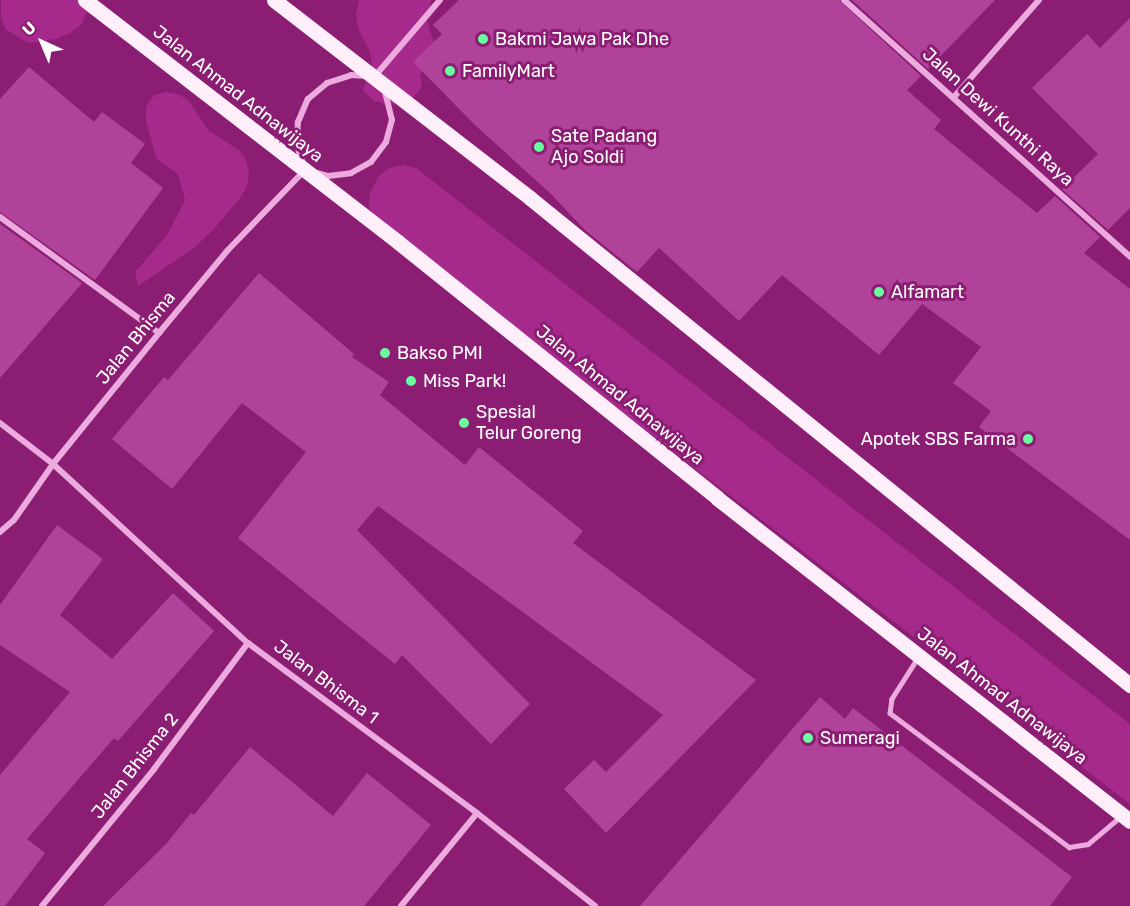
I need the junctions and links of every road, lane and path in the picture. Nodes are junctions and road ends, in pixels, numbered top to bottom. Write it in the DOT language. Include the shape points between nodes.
graph roads {
  1 [pos="85,0"];
  2 [pos="274,0"];
  3 [pos="441,0"];
  4 [pos="844,0"];
  5 [pos="1039,0"];
  6 [pos="375,76"];
  7 [pos="954,97"];
  8 [pos="305,170"];
  9 [pos="0,217"];
  10 [pos="1130,257"];
  11 [pos="159,333"];
  12 [pos="0,423"];
  13 [pos="53,465"];
  14 [pos="0,532"];
  15 [pos="248,643"];
  16 [pos="919,656"];
  17 [pos="1130,685"];
  18 [pos="477,813"];
  19 [pos="1126,818"];
  20 [pos="42,906"];
  21 [pos="400,906"];
  22 [pos="594,906"];
  1 -- 8 [label="main road, Jalan Ahmad Adnawijaya"];
  2 -- 6 [label="main road"];
  3 -- 6 [label="street"];
  4 -- 7 [label="street, Jalan Dewi Kunthi Raya"];
  5 -- 7 [label="street"];
  6 -- 8 [label="street" via="351,75 335,80 308,99 298,122 297,146"];
  6 -- 8 [label="street" via="388,97 392,120 381,149 371,162 351,173 328,176"];
  6 -- 17 [label="main road"];
  7 -- 10 [label="street, Jalan Dewi Kunthi Raya"];
  8 -- 11 [label="street, Jalan Bhisma" via="227,251"];
  8 -- 16 [label="main road, Jalan Ahmad Adnawijaya"];
  9 -- 11 [label="street"];
  11 -- 13 [label="street, Jalan Bhisma"];
  12 -- 13 [label="street, Jalan Bhisma 1"];
  13 -- 14 [label="street, Jalan Bhisma" via="14,520"];
  13 -- 15 [label="street, Jalan Bhisma 1"];
  15 -- 18 [label="street, Jalan Bhisma 1"];
  15 -- 20 [label="street, Jalan Bhisma 2" via="154,769"];
  16 -- 19 [label="main road, Jalan Ahmad Adnawijaya"];
  16 -- 19 [label="lane" via="892,699 890,713 1069,847 1088,844"];
  18 -- 21 [label="street"];
  18 -- 22 [label="street, Jalan Bhisma 1"];
}
